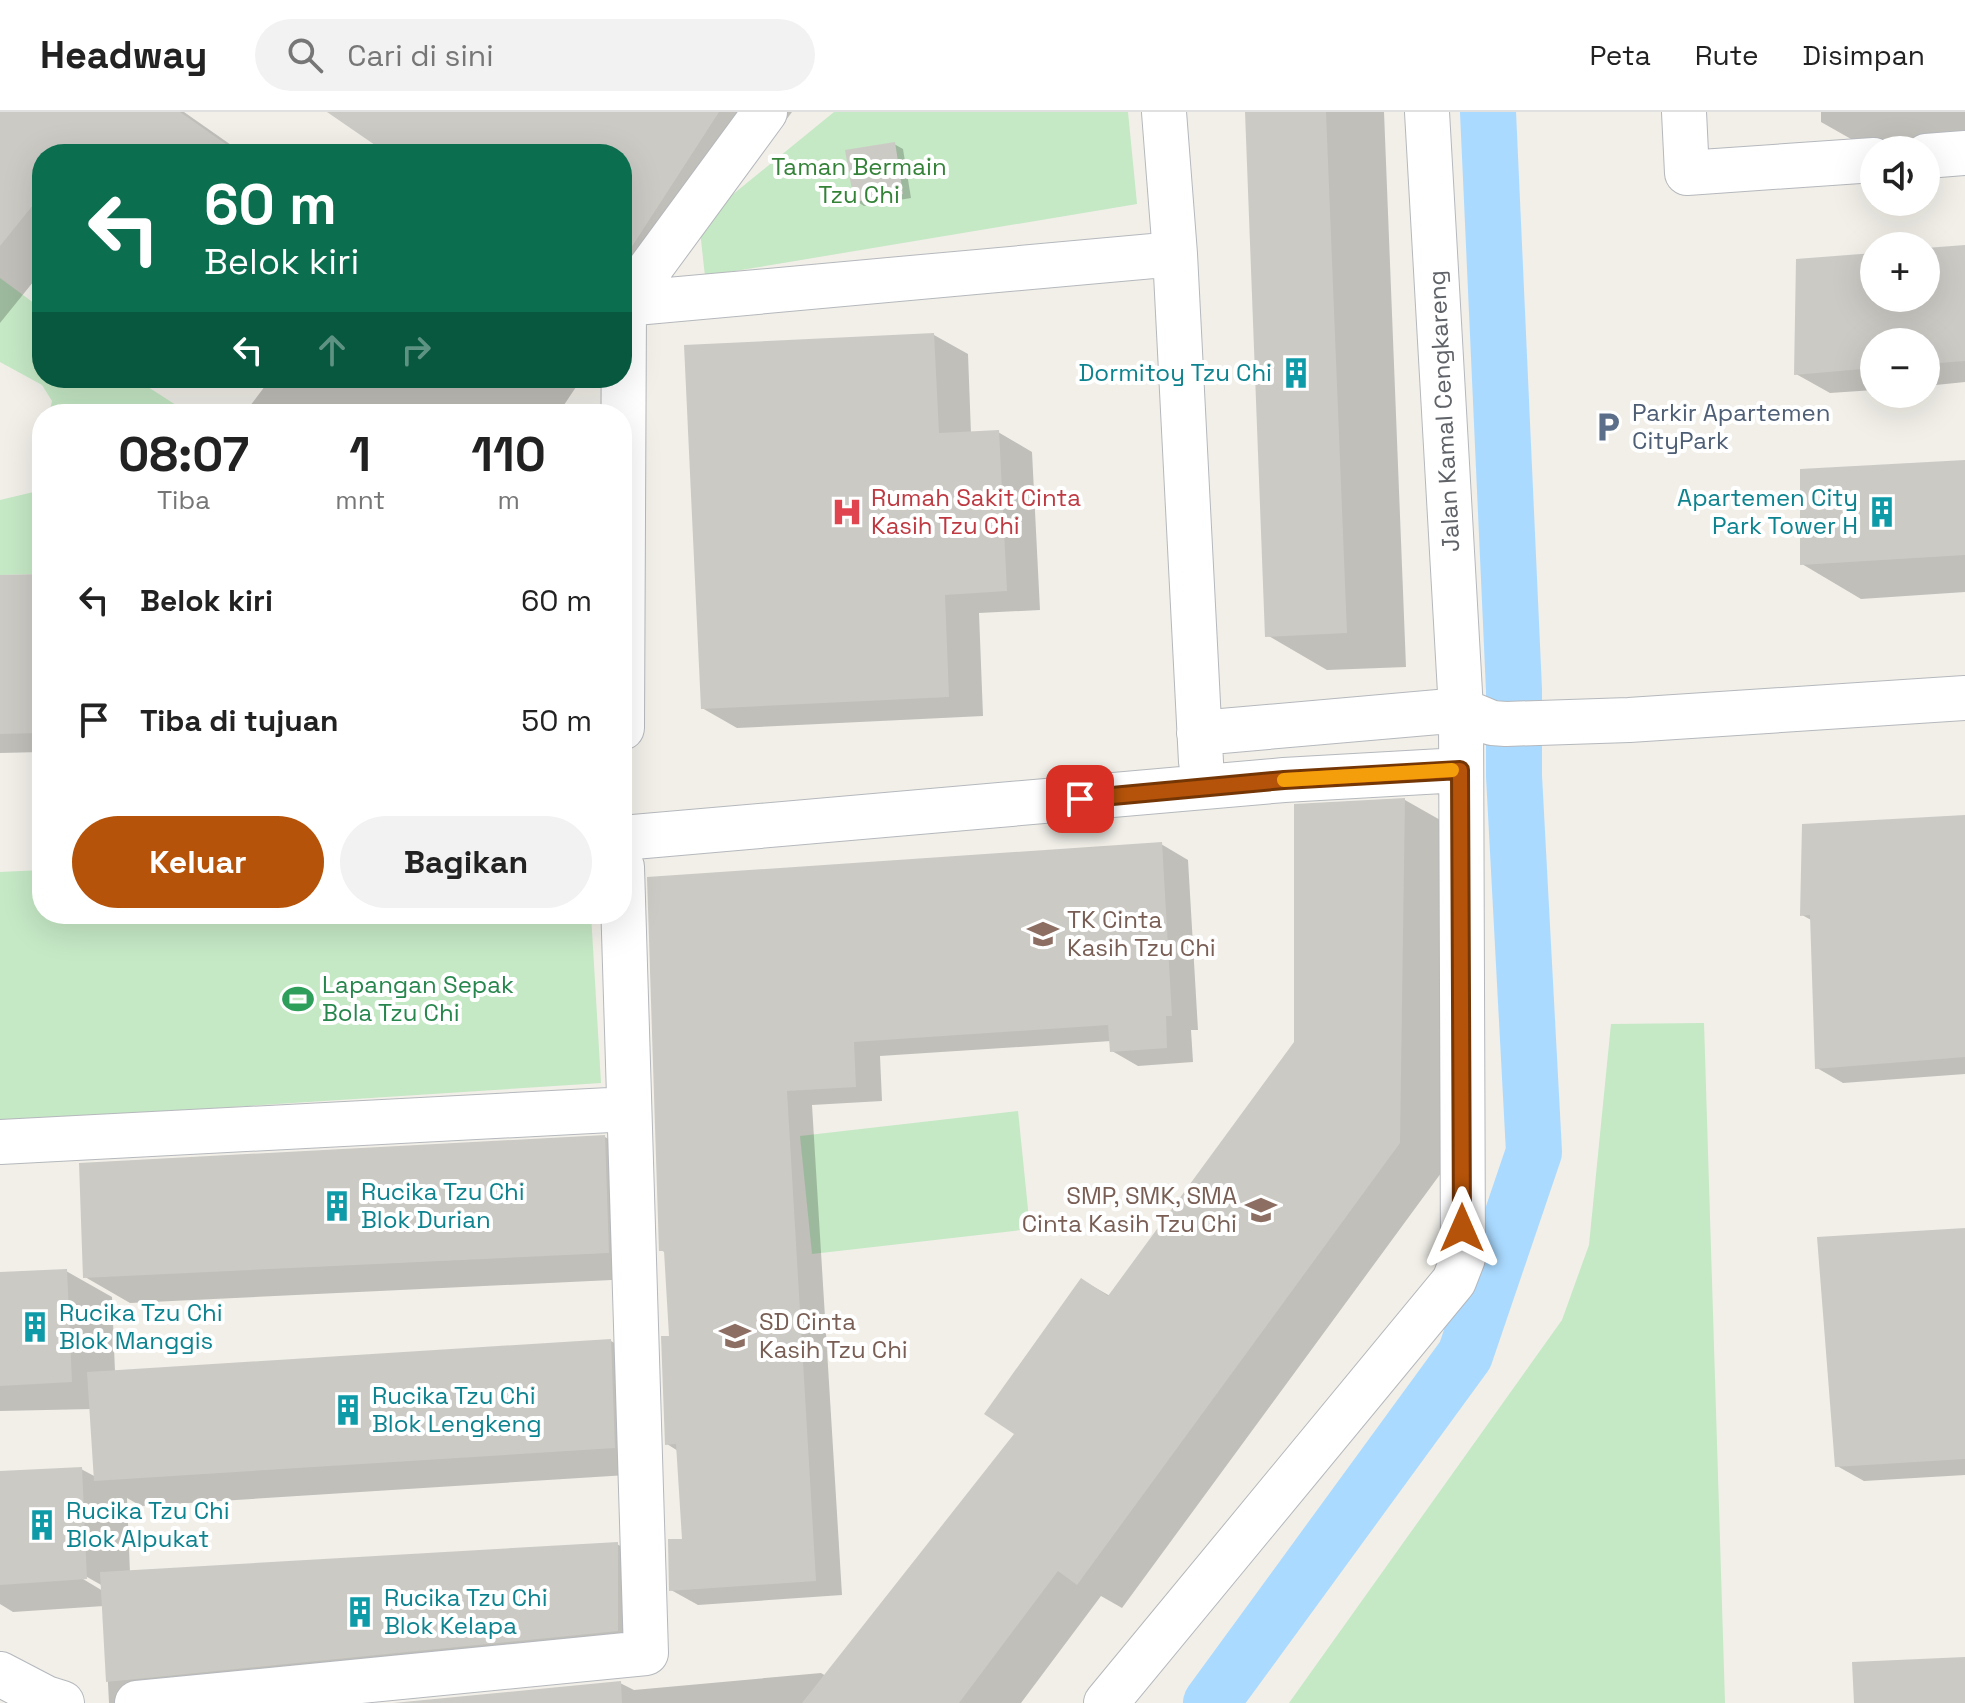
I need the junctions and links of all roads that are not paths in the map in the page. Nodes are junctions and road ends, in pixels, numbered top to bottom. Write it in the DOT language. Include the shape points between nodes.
graph roads {
  1 [pos="765,112"];
  2 [pos="1164,112"];
  3 [pos="1427,112"];
  4 [pos="1684,112"];
  5 [pos="1965,153"];
  6 [pos="1940,155"];
  7 [pos="1860,161"];
  8 [pos="1175,254"];
  9 [pos="632,293"];
  10 [pos="632,303"];
  11 [pos="1965,698"];
  12 [pos="1486,719"];
  13 [pos="1199,733"];
  14 [pos="1460,770"];
  15 [pos="1202,789"];
  16 [pos="632,837"];
  17 [pos="624,924"];
  18 [pos="629,1109"];
  19 [pos="0,1142"];
  20 [pos="0,1674"];
  21 [pos="62,1703"];
  22 [pos="137,1703"];
  23 [pos="1106,1703"];
  1 -- 9 [label="street"];
  2 -- 8 [label="street"];
  3 -- 12 [label="street, Jalan Kamal Cengkareng"];
  4 -- 7 [label="street" via="1687,173"];
  5 -- 6 [label="street"];
  8 -- 10 [label="street"];
  8 -- 13 [label="street"];
  11 -- 12 [label="street" via="1589,721"];
  12 -- 13 [label="street"];
  12 -- 14 [label="street, Jalan Kamal Cengkareng"];
  13 -- 15 [label="street"];
  14 -- 15 [label="street"];
  14 -- 23 [label="street, Jalan Kamal Cengkareng" via="1460,1269"];
  15 -- 16 [label="street"];
  17 -- 18 [label="street"];
  18 -- 19 [label="street"];
  18 -- 22 [label="street" via="646,1653"];
  20 -- 21 [label="street"];
}
